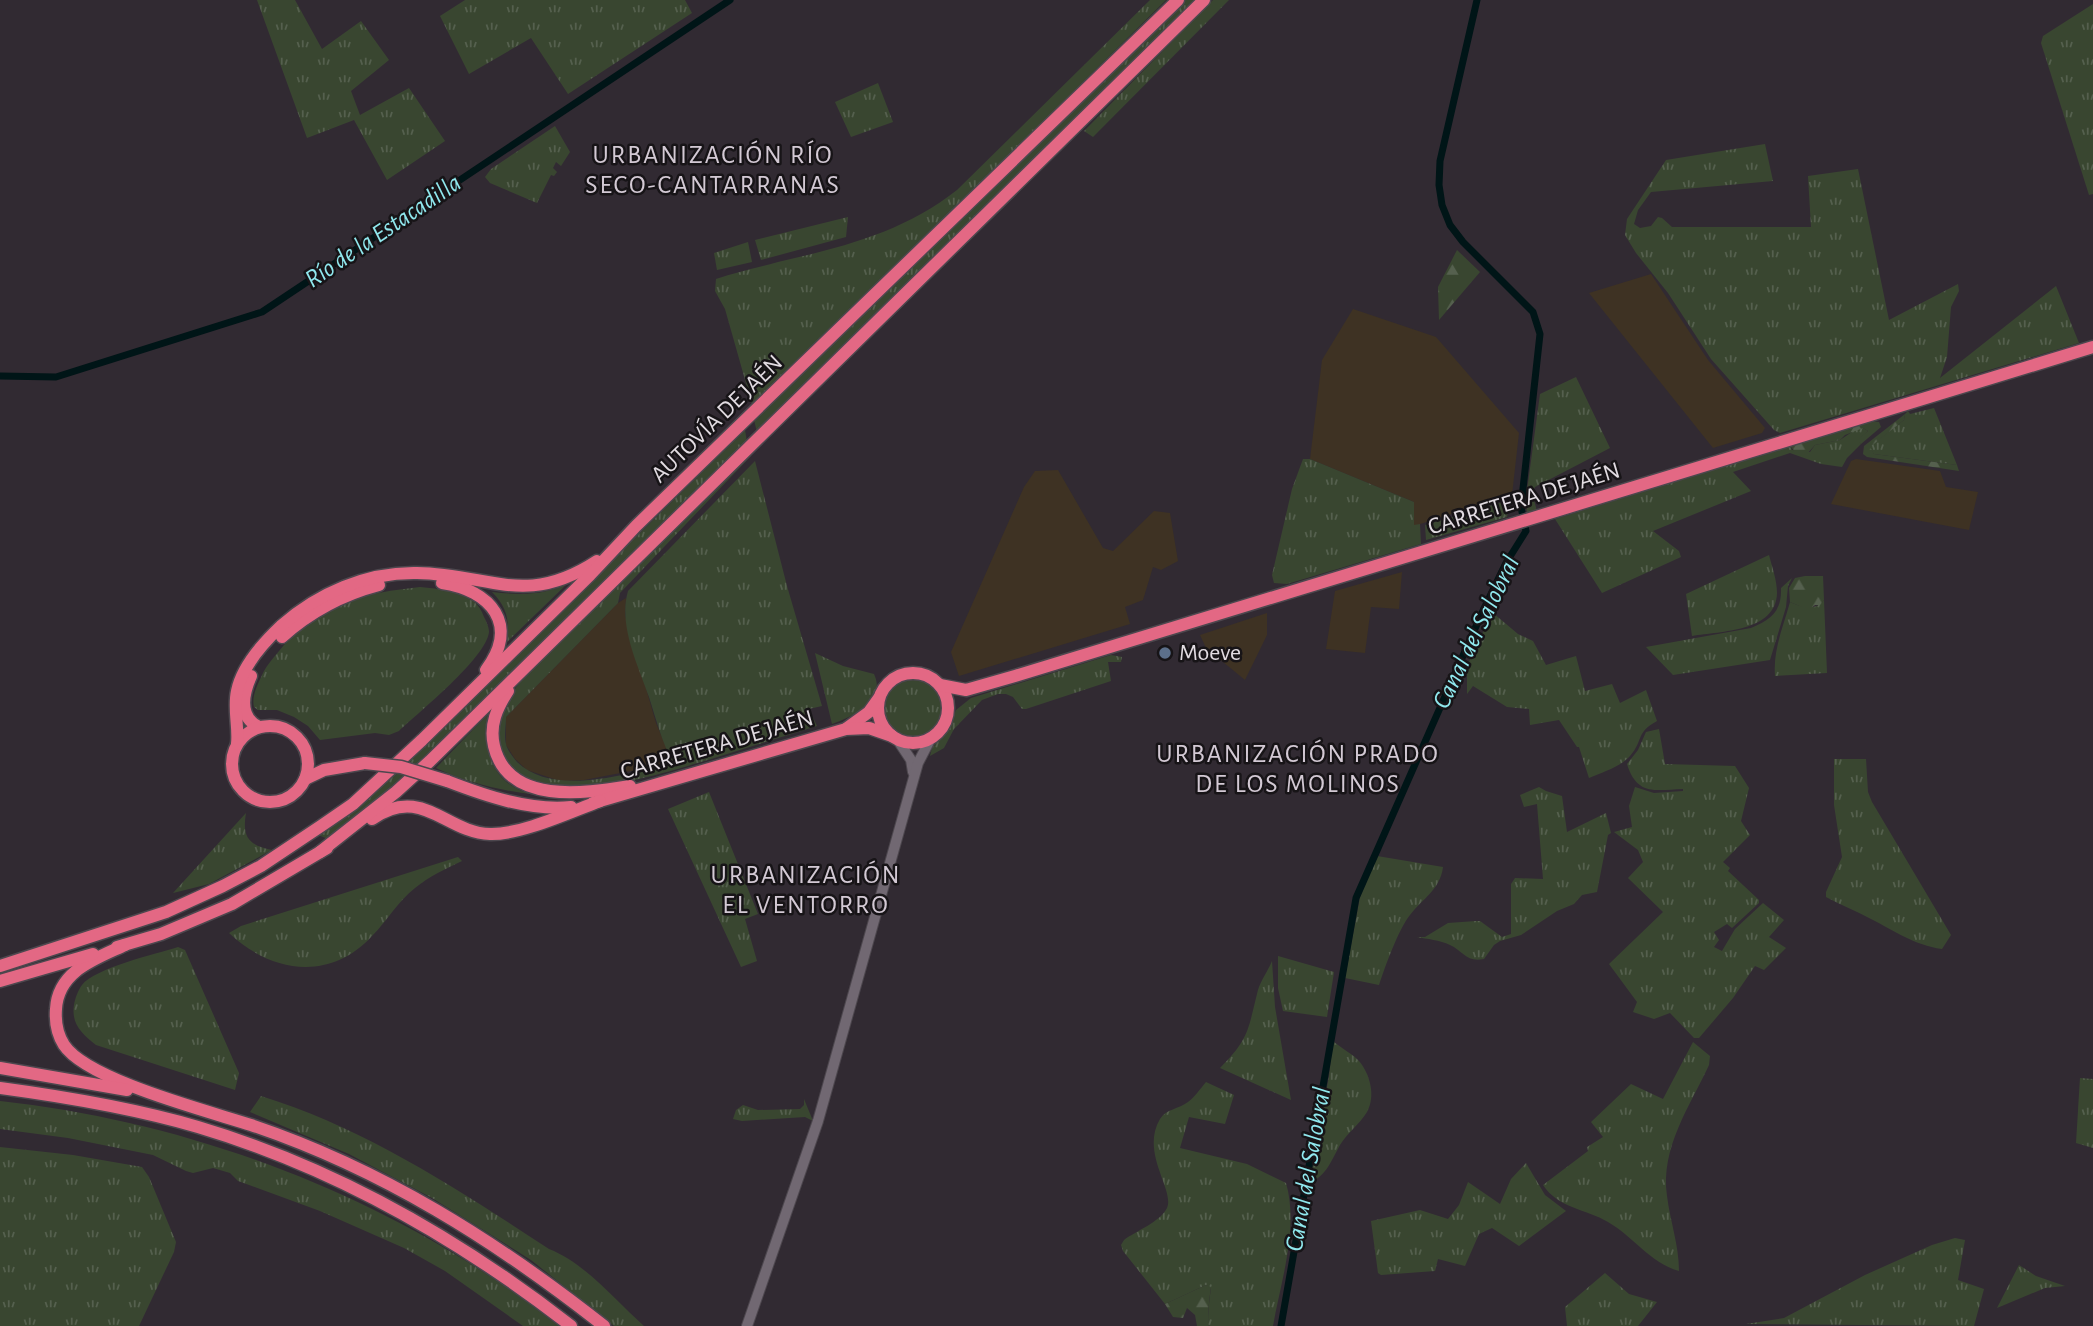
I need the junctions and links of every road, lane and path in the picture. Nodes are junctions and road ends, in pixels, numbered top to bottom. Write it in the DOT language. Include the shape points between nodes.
graph roads {
  1 [pos="1178,0"];
  2 [pos="1204,0"];
  3 [pos="2093,347"];
  4 [pos="636,526"];
  5 [pos="523,667"];
  6 [pos="940,685"];
  7 [pos="966,690"];
  8 [pos="881,695"];
  9 [pos="455,708"];
  10 [pos="947,718"];
  11 [pos="259,727"];
  12 [pos="846,729"];
  13 [pos="894,737"];
  14 [pos="931,738"];
  15 [pos="237,744"];
  16 [pos="308,761"];
  17 [pos="365,762"];
  18 [pos="682,777"];
  19 [pos="305,779"];
  20 [pos="913,781"];
  21 [pos="600,801"];
  22 [pos="320,852"];
  23 [pos="125,945"];
  24 [pos="0,966"];
  25 [pos="0,981"];
  26 [pos="0,1068"];
  27 [pos="0,1088"];
  28 [pos="222,1116"];
  29 [pos="571,1326"];
  30 [pos="604,1326"];
  31 [pos="747,1326"];
  1 -- 4 [label="highway, AUTOVÍA DE JAÉN"];
  2 -- 5 [label="highway, AUTOVÍA DE JAÉN"];
  3 -- 7 [label="highway, CARRETERA DE JAÉN"];
  4 -- 9 [label="highway, AUTOVÍA DE JAÉN"];
  4 -- 15 [label="highway" via="601,558 560,581 541,586 417,573 352,583 321,598 292,616 251,661 236,699"];
  5 -- 18 [label="highway" via="500,704 492,738 503,765 522,783 550,791 589,791"];
  5 -- 22 [label="highway, AUTOVÍA DE JAÉN" via="396,792"];
  6 -- 7 [label="highway, CARRETERA DE JAÉN"];
  6 -- 8 [label="highway" via="920,673 904,674 890,682"];
  6 -- 10 [label="highway" via="948,699"];
  7 -- 10 [label="highway"];
  8 -- 12 [label="highway, CARRETERA DE JAÉN" via="869,712"];
  8 -- 13 [label="highway" via="880,720"];
  9 -- 11 [label="highway" via="496,656 501,634 496,615 480,595 460,587 394,582 349,593 311,613 279,639 246,690 245,713"];
  9 -- 24 [label="highway, AUTOVÍA DE JAÉN" via="353,804 277,857 166,912"];
  10 -- 14 [label="highway"];
  11 -- 15 [label="highway"];
  11 -- 16 [label="highway" via="276,726 292,732"];
  12 -- 13 [label="highway, CARRETERA DE JAÉN" via="869,728"];
  12 -- 18 [label="highway, CARRETERA DE JAÉN"];
  13 -- 14 [label="highway" via="909,743"];
  13 -- 20 [label="street" via="911,760"];
  14 -- 20 [label="street"];
  15 -- 19 [label="highway" via="234,775 254,798 266,802 284,799"];
  16 -- 17 [label="highway"];
  16 -- 19 [label="highway"];
  17 -- 19 [label="highway"];
  17 -- 21 [label="highway, bridge" via="401,767 532,805 568,808"];
  18 -- 21 [label="highway, CARRETERA DE JAÉN"];
  20 -- 31 [label="street" via="818,1121"];
  21 -- 22 [label="highway" via="520,829 491,834 422,809 393,809"];
  22 -- 23 [label="highway" via="232,904"];
  23 -- 25 [label="highway"];
  23 -- 28 [label="highway" via="84,964 61,988 56,1015 65,1046 103,1074"];
  26 -- 28 [label="highway" via="138,1092"];
  27 -- 29 [label="highway" via="150,1114 291,1160 439,1233"];
  28 -- 30 [label="highway" via="343,1161 400,1188 547,1281"];
}
